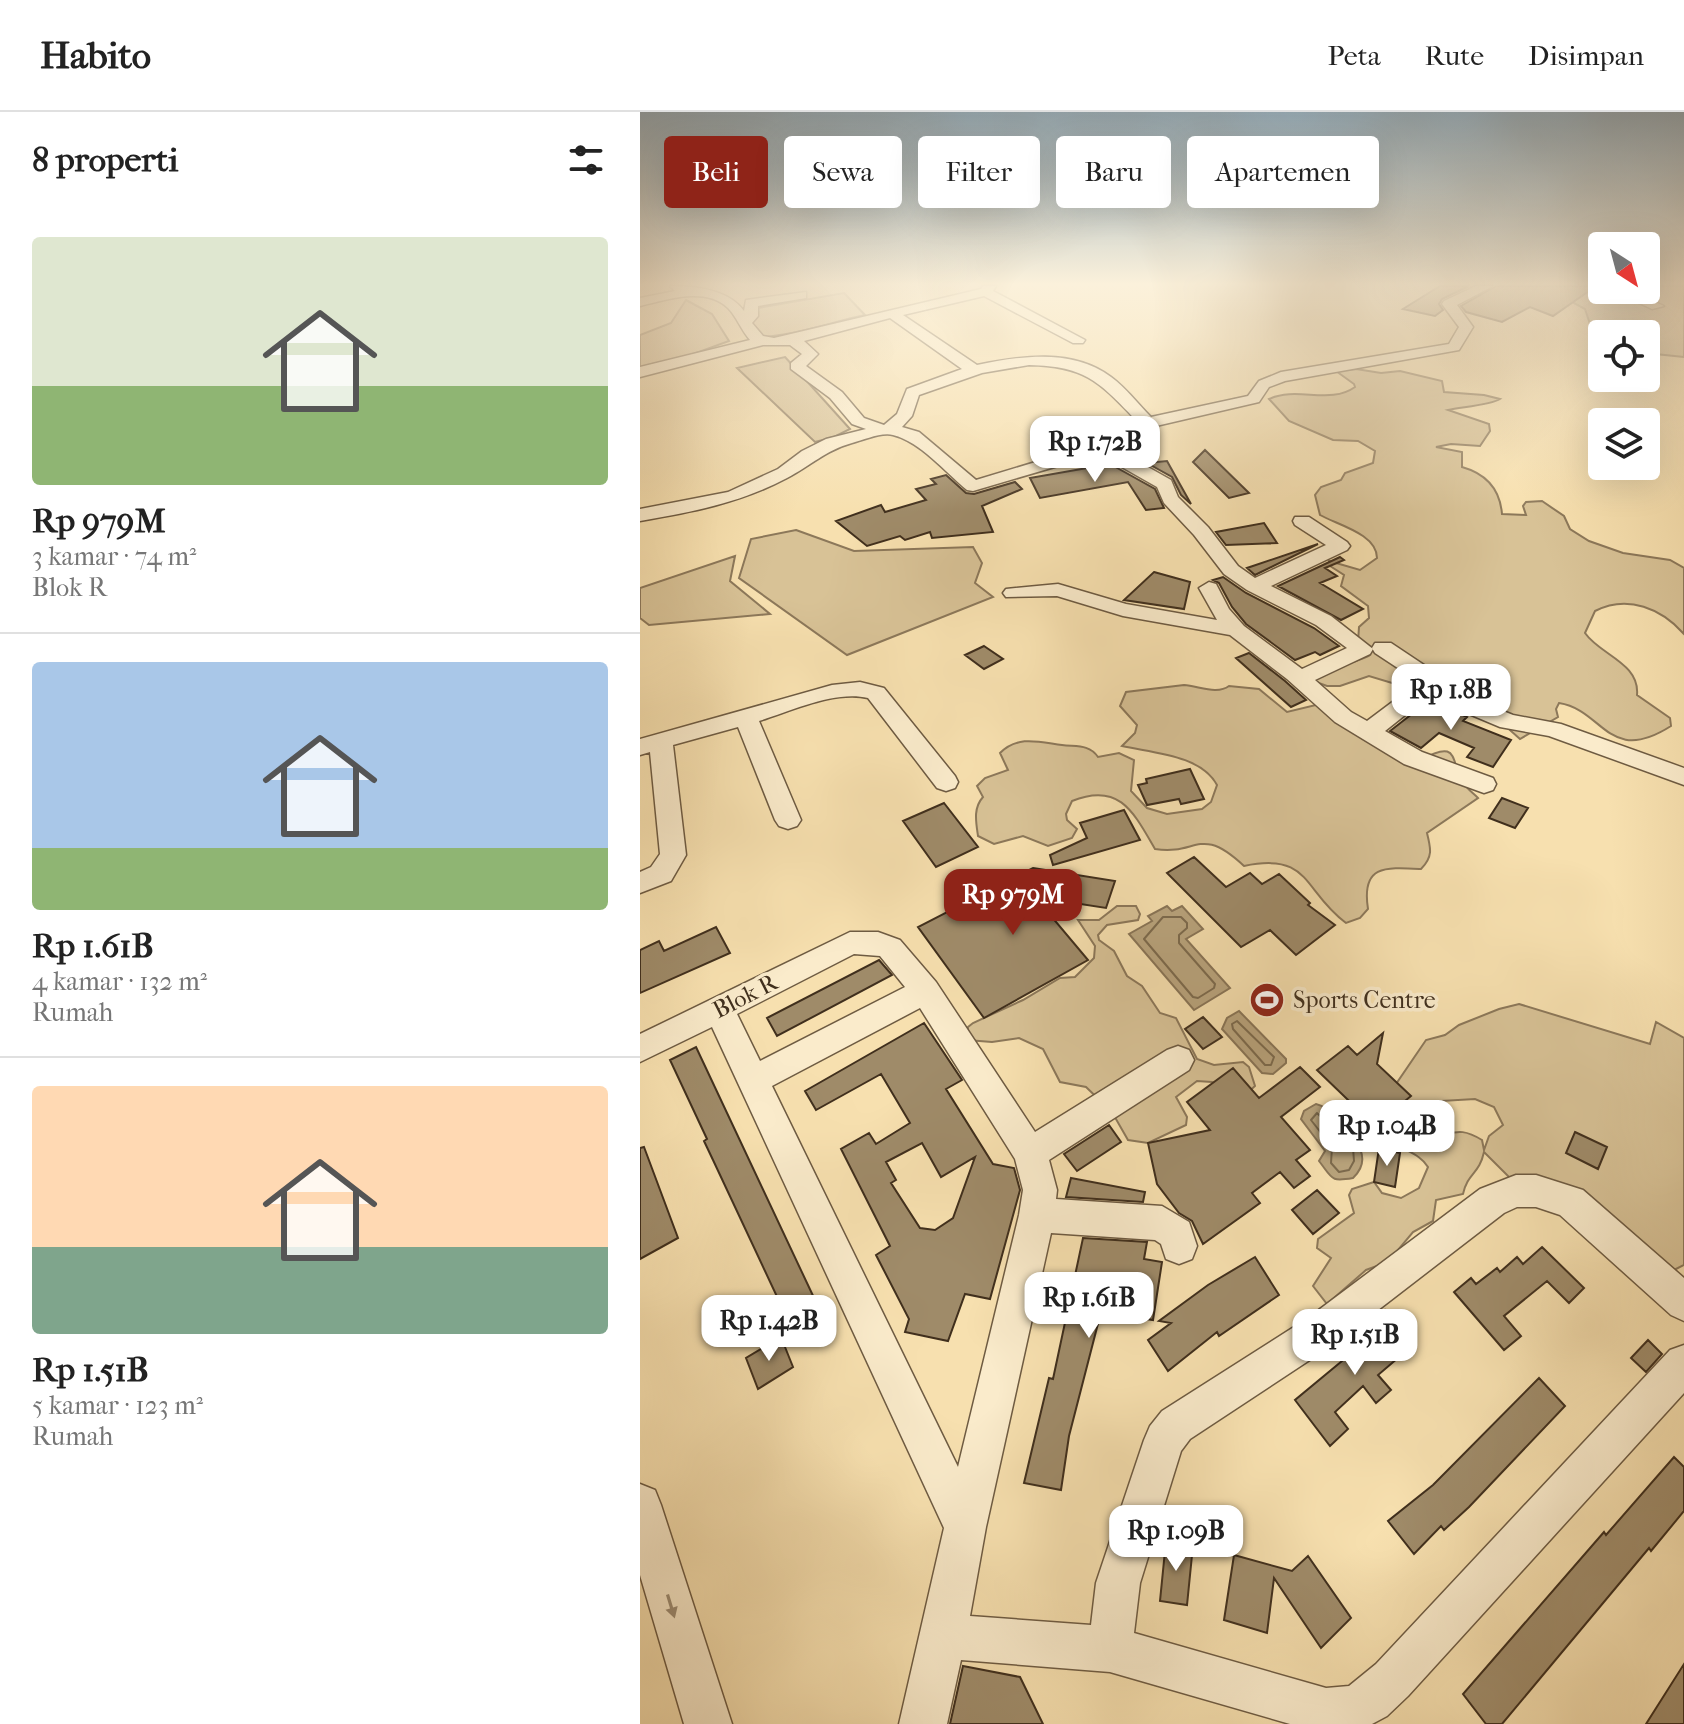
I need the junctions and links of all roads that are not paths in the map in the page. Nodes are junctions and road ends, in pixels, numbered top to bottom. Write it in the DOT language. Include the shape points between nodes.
graph roads {
  1 [pos="682,361"];
  2 [pos="802,361"];
  3 [pos="961,361"];
  4 [pos="1029,361"];
  5 [pos="1052,361"];
  6 [pos="1372,361"];
  7 [pos="975,371"];
  8 [pos="640,372"];
  9 [pos="1151,422"];
  10 [pos="885,429"];
  11 [pos="1101,448"];
  12 [pos="640,515"];
  13 [pos="1302,521"];
  14 [pos="1254,586"];
  15 [pos="1209,588"];
  16 [pos="1013,593"];
  17 [pos="1237,630"];
  18 [pos="1383,648"];
  19 [pos="1300,678"];
  20 [pos="1432,683"];
  21 [pos="746,718"];
  22 [pos="1368,732"];
  23 [pos="651,744"];
  24 [pos="1684,777"];
  25 [pos="946,782"];
  26 [pos="1484,784"];
  27 [pos="788,820"];
  28 [pos="640,883"];
  29 [pos="925,991"];
  30 [pos="719,1009"];
  31 [pos="640,1049"];
  32 [pos="1178,1060"];
  33 [pos="751,1081"];
  34 [pos="1030,1153"];
  35 [pos="1037,1215"];
  36 [pos="1174,1231"];
  37 [pos="1684,1302"];
  38 [pos="1684,1364"];
  39 [pos="640,1505"];
  40 [pos="965,1527"];
  41 [pos="944,1636"];
  42 [pos="1110,1649"];
  43 [pos="708,1724"];
  44 [pos="923,1724"];
  1 -- 8 [label="street"];
  2 -- 10 [label="street" via="796,366 836,395 858,421"];
  3 -- 7 [label="street"];
  4 -- 7 [label="street"];
  5 -- 9 [label="street" via="1082,367 1104,380"];
  6 -- 9 [label="street" via="1281,377 1264,384 1253,399"];
  7 -- 10 [label="street" via="912,392 904,416"];
  9 -- 11 [label="street"];
  10 -- 11 [label="street" via="913,436 973,486"];
  10 -- 12 [label="street" via="821,448 784,473 734,496"];
  11 -- 14 [label="street" via="1165,484 1170,499 1231,570"];
  13 -- 14 [label="street" via="1340,546"];
  14 -- 19 [label="street" via="1300,605 1362,649"];
  15 -- 17 [label="street"];
  16 -- 17 [label="street" via="1058,590 1123,610"];
  17 -- 19 [label="street"];
  18 -- 20 [label="street"];
  19 -- 22 [label="street"];
  20 -- 22 [label="street"];
  20 -- 24 [label="street" via="1508,722 1553,729"];
  21 -- 23 [label="street"];
  21 -- 25 [label="street" via="832,692 870,691"];
  21 -- 27 [label="street"];
  22 -- 26 [label="street" via="1413,758"];
  23 -- 28 [label="street" via="673,855 661,874"];
  29 -- 30 [label="street, Blok R" via="890,948 850,943"];
  29 -- 33 [label="street"];
  29 -- 34 [label="street"];
  30 -- 31 [label="street, Blok R"];
  30 -- 33 [label="street"];
  32 -- 34 [label="street"];
  33 -- 40 [label="street"];
  34 -- 35 [label="street" via="1040,1190"];
  35 -- 36 [label="street" via="1162,1223"];
  35 -- 40 [label="street"];
  37 -- 42 [label="street" via="1571,1202 1536,1191 1516,1191 1492,1201 1321,1331 1176,1425 1164,1440 1118,1583"];
  38 -- 42 [label="street" via="1392,1680 1358,1708 1326,1711"];
  39 -- 43 [label="street, one-way"];
  40 -- 41 [label="street"];
  41 -- 42 [label="street"];
  41 -- 44 [label="street"];
}
